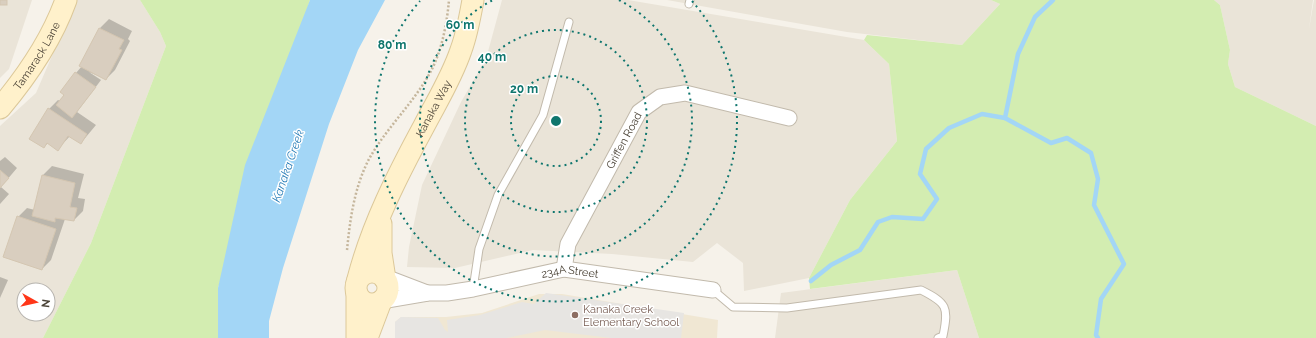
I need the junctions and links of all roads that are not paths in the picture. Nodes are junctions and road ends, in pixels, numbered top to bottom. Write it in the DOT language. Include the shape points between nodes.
graph roads {
  1 [pos="66,0"];
  2 [pos="473,0"];
  3 [pos="569,22"];
  4 [pos="0,108"];
  5 [pos="789,118"];
  6 [pos="381,211"];
  7 [pos="564,270"];
  8 [pos="385,279"];
  9 [pos="357,287"];
  10 [pos="473,289"];
  11 [pos="713,290"];
  12 [pos="428,294"];
  13 [pos="380,301"];
  14 [pos="357,338"];
  15 [pos="367,338"];
  16 [pos="938,338"];
  1 -- 4 [label="main road, Tamarack Lane" via="33,64"];
  2 -- 6 [label="main road, Kanaka Way" via="462,48 454,68"];
  3 -- 10 [label="lane" via="543,114 498,195 479,249"];
  5 -- 7 [label="street, Griffen Road" via="685,93 660,97 639,112 568,244"];
  6 -- 8 [label="main road, Kanaka Way" via="381,253"];
  6 -- 9 [label="main road, Kanaka Way" via="364,255"];
  7 -- 10 [label="street, 234A Street"];
  7 -- 11 [label="street, 234A Street"];
  8 -- 9 [label="main road" via="375,272 369,272 363,274"];
  8 -- 12 [label="street, 234A Street"];
  8 -- 13 [label="main road" via="388,290"];
  9 -- 13 [label="main road" via="366,303"];
  9 -- 14 [label="main road, Kanaka Way"];
  10 -- 12 [label="street, 234A Street" via="447,294"];
  11 -- 16 [label="lane" via="733,307 787,308 921,290 940,299 947,315 943,336"];
  12 -- 13 [label="street, 234A Street"];
  13 -- 15 [label="main road"];
}
